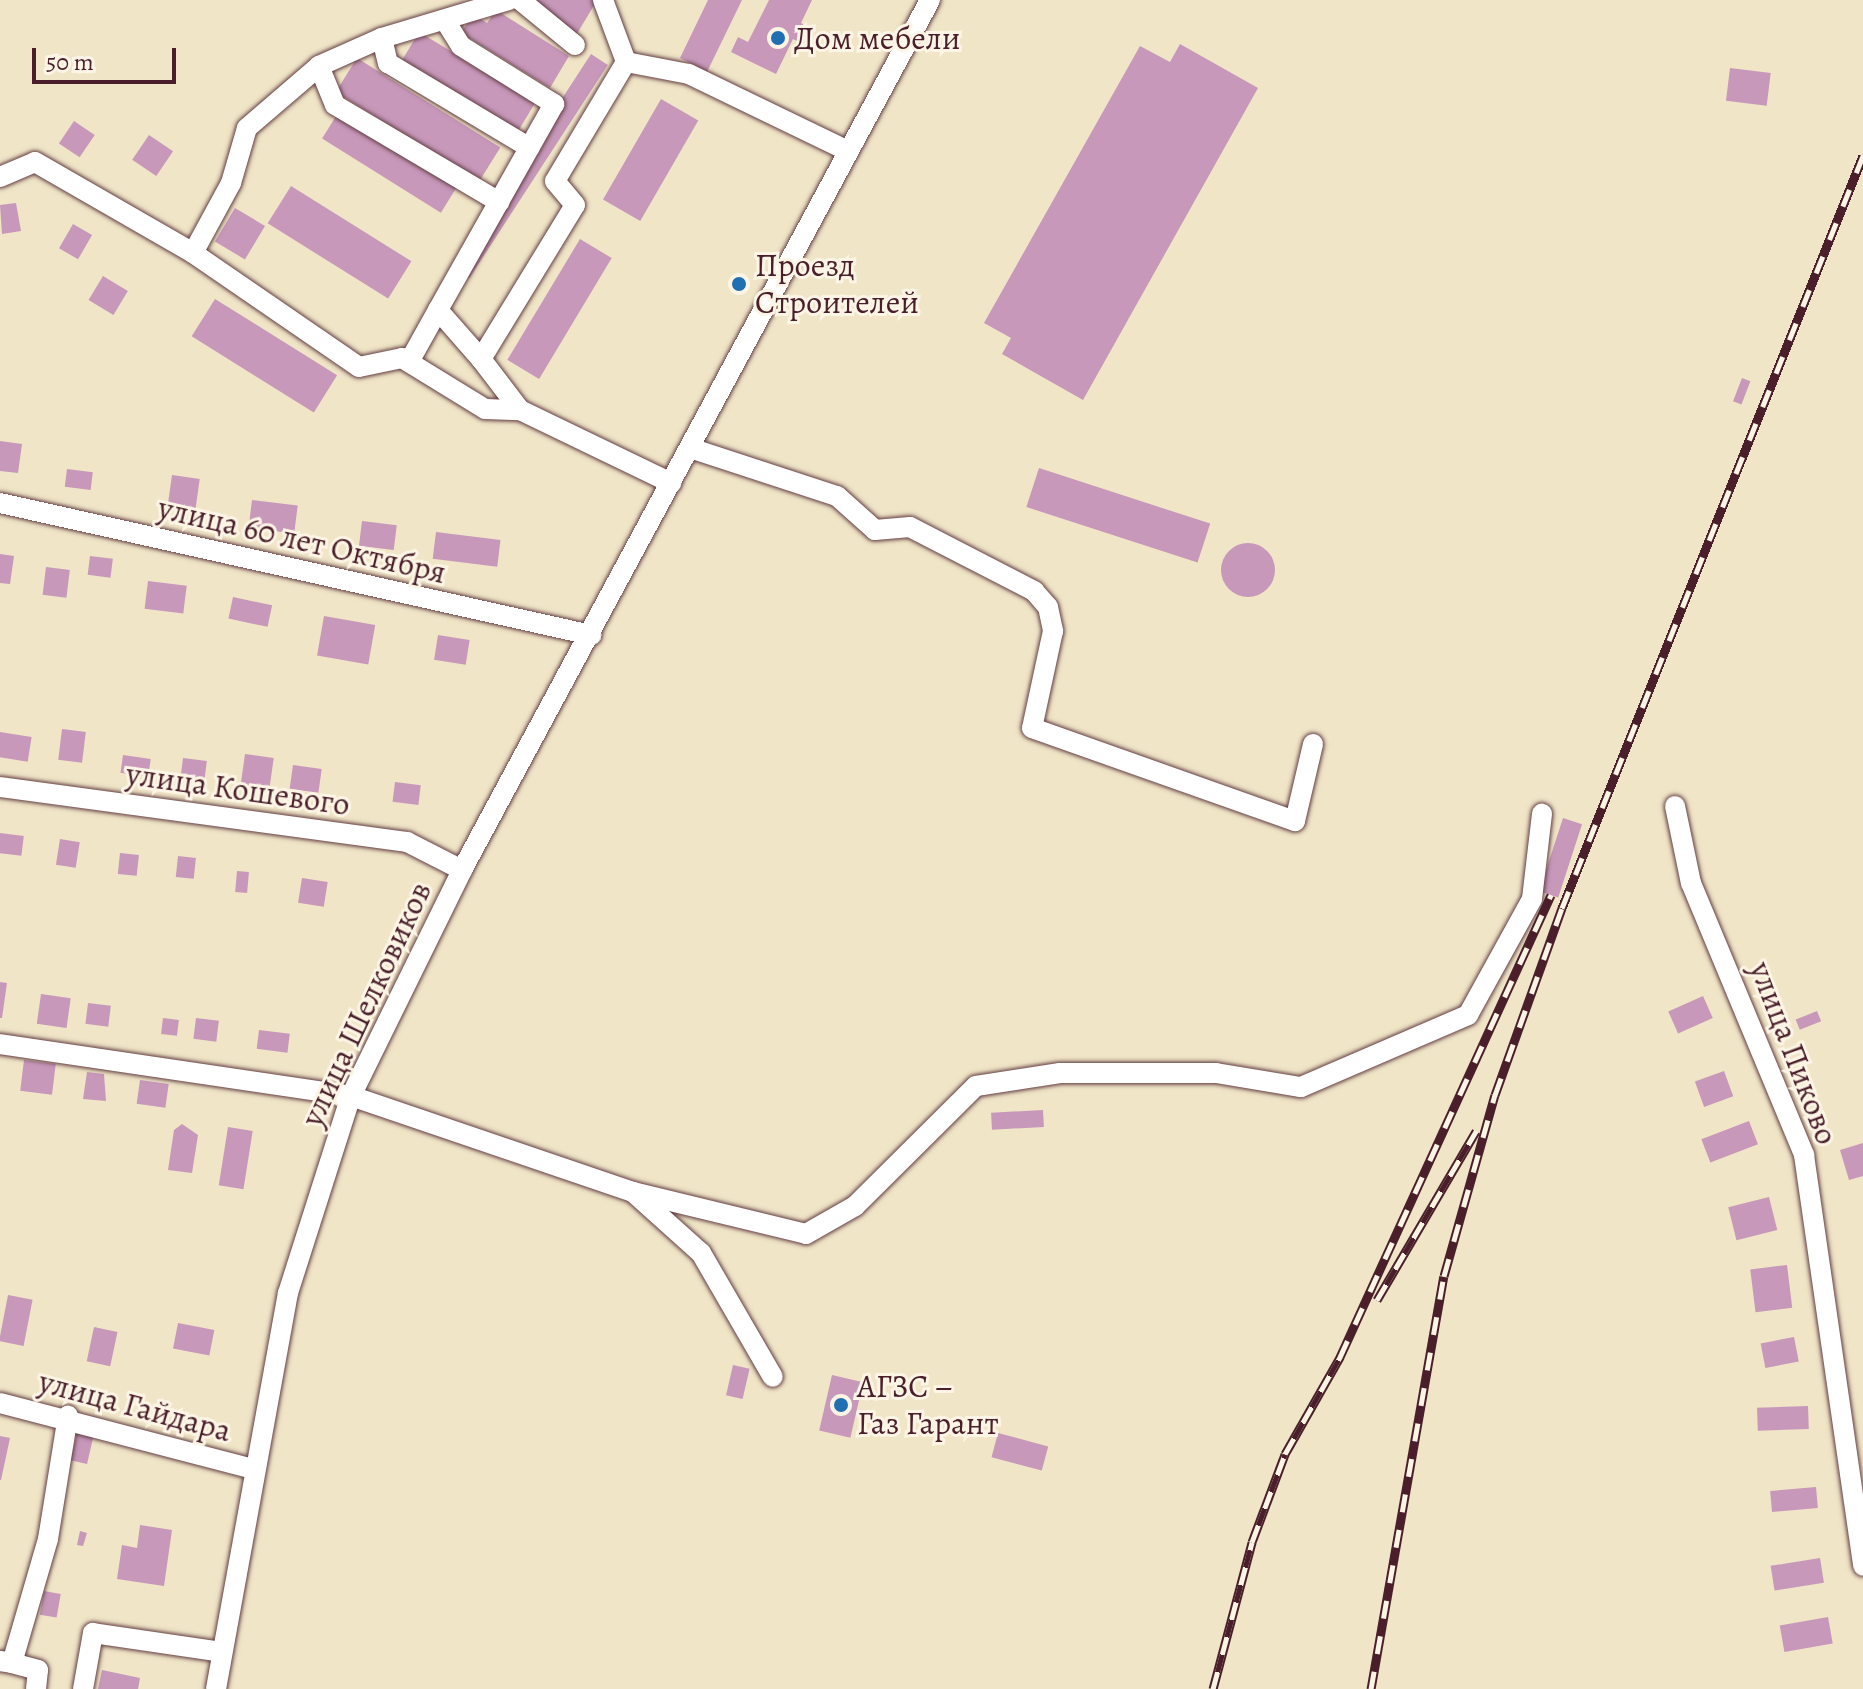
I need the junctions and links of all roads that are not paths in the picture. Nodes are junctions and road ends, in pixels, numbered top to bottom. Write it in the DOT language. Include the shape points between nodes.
graph roads {
  1 [pos="509,0"];
  2 [pos="520,0"];
  3 [pos="603,0"];
  4 [pos="928,1"];
  5 [pos="446,22"];
  6 [pos="382,38"];
  7 [pos="575,45"];
  8 [pos="626,62"];
  9 [pos="319,66"];
  10 [pos="530,148"];
  11 [pos="848,151"];
  12 [pos="0,177"];
  13 [pos="499,202"];
  14 [pos="193,253"];
  15 [pos="438,310"];
  16 [pos="481,359"];
  17 [pos="409,362"];
  18 [pos="520,410"];
  19 [pos="690,448"];
  20 [pos="671,483"];
  21 [pos="0,503"];
  22 [pos="591,635"];
  23 [pos="1313,744"];
  24 [pos="0,787"];
  25 [pos="1675,806"];
  26 [pos="1542,814"];
  27 [pos="462,870"];
  28 [pos="0,1044"];
  29 [pos="351,1096"];
  30 [pos="633,1192"];
  31 [pos="773,1377"];
  32 [pos="0,1403"];
  33 [pos="68,1416"];
  34 [pos="254,1469"];
  35 [pos="1863,1566"];
  36 [pos="222,1652"];
  37 [pos="6,1662"];
  38 [pos="36,1689"];
  39 [pos="83,1689"];
  40 [pos="216,1689"];
  1 -- 5 [label="street"];
  2 -- 7 [label="street"];
  3 -- 8 [label="street"];
  4 -- 11 [label="street, улица Шелковиков"];
  5 -- 6 [label="street"];
  5 -- 10 [label="street" via="461,46 554,104"];
  6 -- 9 [label="street"];
  6 -- 10 [label="street" via="388,63"];
  8 -- 11 [label="street" via="689,74"];
  8 -- 16 [label="street" via="555,181 575,205"];
  9 -- 13 [label="street" via="335,105"];
  9 -- 14 [label="street" via="247,128 231,183"];
  10 -- 13 [label="street"];
  11 -- 19 [label="street, улица Шелковиков"];
  12 -- 14 [label="street" via="35,162"];
  13 -- 15 [label="street"];
  14 -- 17 [label="street" via="359,367"];
  15 -- 16 [label="street"];
  15 -- 17 [label="street"];
  16 -- 18 [label="street"];
  17 -- 18 [label="street" via="485,409"];
  18 -- 20 [label="street"];
  19 -- 20 [label="street, улица Шелковиков"];
  19 -- 23 [label="street" via="837,496 875,530 910,527 1034,591 1048,607 1053,631 1032,728 1295,821"];
  20 -- 22 [label="street, улица Шелковиков"];
  21 -- 22 [label="street, улица 60 лет Октября"];
  22 -- 27 [label="street, улица Шелковиков"];
  24 -- 27 [label="street, улица Кошевого" via="407,842"];
  25 -- 35 [label="street, улица Пиково" via="1691,883 1804,1155"];
  26 -- 30 [label="street" via="1532,899 1468,1015 1301,1087 1216,1073 1060,1073 976,1086 855,1206 806,1234"];
  27 -- 29 [label="street, улица Шелковиков"];
  28 -- 29 [label="street"];
  29 -- 30 [label="street"];
  29 -- 34 [label="street, улица Шелковиков" via="288,1293"];
  30 -- 31 [label="street" via="701,1253"];
  32 -- 33 [label="street, улица Гайдара"];
  33 -- 34 [label="street, улица Гайдара"];
  33 -- 37 [label="street" via="48,1539"];
  34 -- 36 [label="street, улица Шелковиков"];
  36 -- 39 [label="street" via="93,1633"];
  36 -- 40 [label="street, улица Шелковиков"];
  37 -- 38 [label="street" via="38,1670"];
}
